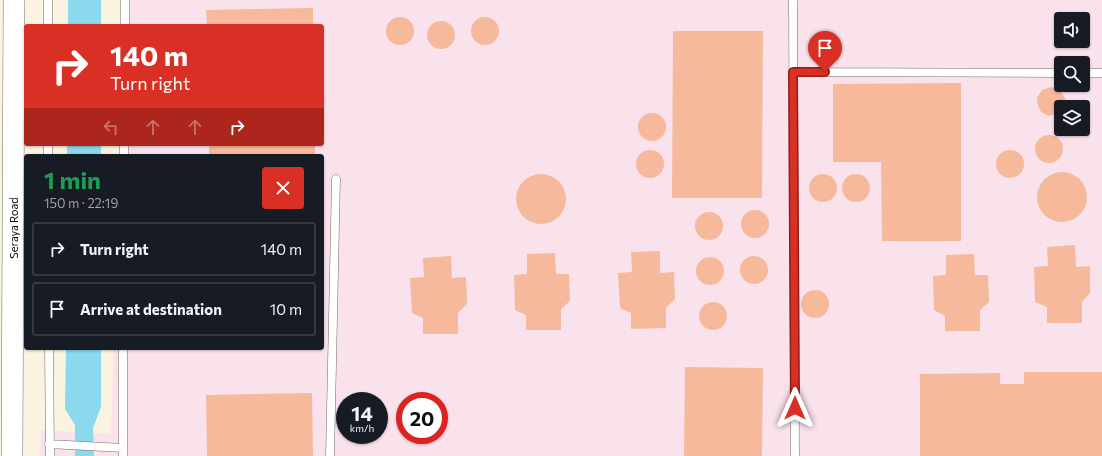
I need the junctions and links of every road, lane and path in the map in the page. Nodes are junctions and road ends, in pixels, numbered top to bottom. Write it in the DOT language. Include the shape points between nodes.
graph roads {
  1 [pos="14,0"];
  2 [pos="48,0"];
  3 [pos="125,0"];
  4 [pos="793,0"];
  5 [pos="48,24"];
  6 [pos="125,24"];
  7 [pos="793,72"];
  8 [pos="1054,73"];
  9 [pos="1090,73"];
  10 [pos="1102,73"];
  11 [pos="336,179"];
  12 [pos="49,350"];
  13 [pos="123,350"];
  14 [pos="50,444"];
  15 [pos="123,452"];
  16 [pos="12,456"];
  17 [pos="50,456"];
  18 [pos="330,456"];
  19 [pos="795,456"];
  1 -- 16 [label="street, Seraya Road"];
  2 -- 5 [label="lane"];
  3 -- 6 [label="lane"];
  4 -- 7 [label="lane"];
  7 -- 8 [label="lane"];
  7 -- 19 [label="lane"];
  9 -- 10 [label="lane"];
  11 -- 18 [label="lane"];
  12 -- 14 [label="lane"];
  13 -- 15 [label="lane"];
  14 -- 15 [label="lane" via="106,448"];
  14 -- 17 [label="lane"];
}
